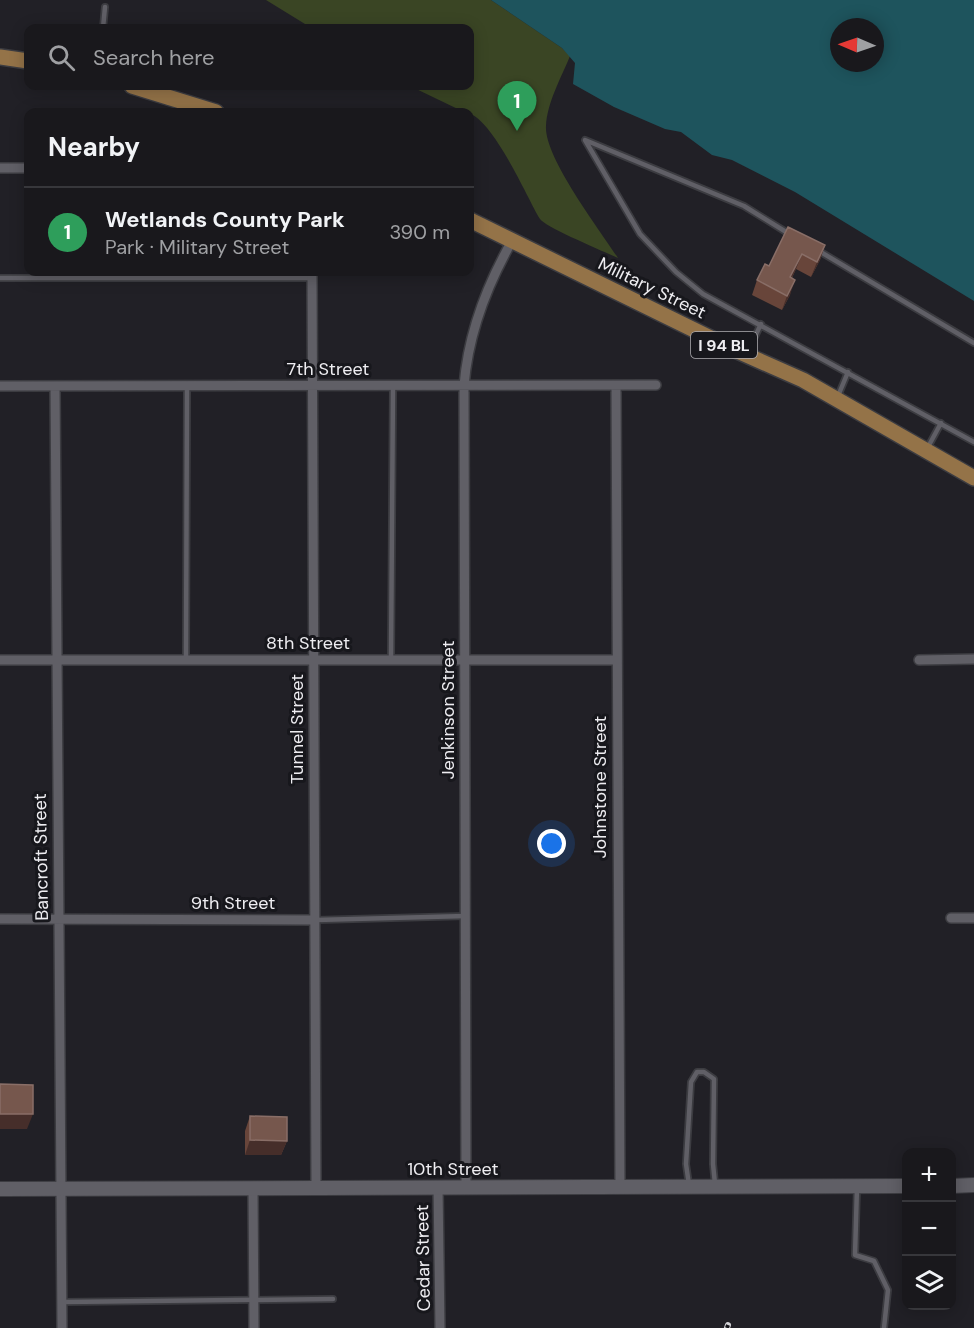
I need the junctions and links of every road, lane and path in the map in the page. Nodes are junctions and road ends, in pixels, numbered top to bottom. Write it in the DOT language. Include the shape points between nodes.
graph roads {
  1 [pos="105,7"];
  2 [pos="103,24"];
  3 [pos="0,57"];
  4 [pos="24,60"];
  5 [pos="145,90"];
  6 [pos="203,108"];
  7 [pos="0,168"];
  8 [pos="24,168"];
  9 [pos="474,222"];
  10 [pos="794,236"];
  11 [pos="512,241"];
  12 [pos="814,248"];
  13 [pos="208,276"];
  14 [pos="312,276"];
  15 [pos="0,278"];
  16 [pos="761,324"];
  17 [pos="974,344"];
  18 [pos="746,355"];
  19 [pos="848,372"];
  20 [pos="312,385"];
  21 [pos="393,385"];
  22 [pos="656,385"];
  23 [pos="0,386"];
  24 [pos="55,386"];
  25 [pos="187,386"];
  26 [pos="464,386"];
  27 [pos="616,386"];
  28 [pos="837,398"];
  29 [pos="941,423"];
  30 [pos="974,442"];
  31 [pos="926,450"];
  32 [pos="974,478"];
  33 [pos="974,659"];
  34 [pos="0,660"];
  35 [pos="56,660"];
  36 [pos="186,660"];
  37 [pos="314,660"];
  38 [pos="391,660"];
  39 [pos="615,660"];
  40 [pos="919,660"];
  41 [pos="463,661"];
  42 [pos="466,916"];
  43 [pos="951,918"];
  44 [pos="974,918"];
  45 [pos="0,919"];
  46 [pos="58,919"];
  47 [pos="313,920"];
  48 [pos="956,1185"];
  49 [pos="974,1185"];
  50 [pos="902,1186"];
  51 [pos="316,1187"];
  52 [pos="438,1187"];
  53 [pos="466,1187"];
  54 [pos="689,1187"];
  55 [pos="716,1187"];
  56 [pos="857,1187"];
  57 [pos="253,1188"];
  58 [pos="620,1188"];
  59 [pos="0,1189"];
  60 [pos="60,1189"];
  61 [pos="333,1299"];
  62 [pos="254,1300"];
  63 [pos="61,1302"];
  64 [pos="62,1328"];
  65 [pos="254,1328"];
  66 [pos="440,1328"];
  67 [pos="884,1328"];
  1 -- 2 [label="lane"];
  3 -- 4 [label="main road"];
  5 -- 6 [label="main road"];
  7 -- 8 [label="street"];
  9 -- 11 [label="main road, Military Street / I 94 BL"];
  10 -- 16 [label="lane" via="744,207 585,140 640,234 703,294"];
  11 -- 18 [label="main road, Military Street / I 94 BL"];
  11 -- 26 [label="street, Jenkinson Street" via="471,338"];
  12 -- 17 [label="lane"];
  13 -- 15 [label="lane"];
  14 -- 20 [label="street, Tunnel Street"];
  16 -- 18 [label="lane"];
  16 -- 19 [label="lane"];
  18 -- 28 [label="main road, Military Street / I 94 BL"];
  19 -- 28 [label="lane"];
  19 -- 29 [label="lane"];
  20 -- 21 [label="street, 7th Street"];
  20 -- 25 [label="street, 7th Street"];
  20 -- 37 [label="street, Tunnel Street"];
  21 -- 26 [label="street, 7th Street"];
  21 -- 38 [label="lane"];
  22 -- 27 [label="street, 7th Street"];
  23 -- 24 [label="street, 7th Street"];
  24 -- 25 [label="street, 7th Street"];
  24 -- 35 [label="street, Bancroft Street"];
  25 -- 36 [label="lane"];
  26 -- 27 [label="street, 7th Street"];
  26 -- 41 [label="street, Jenkinson Street"];
  27 -- 39 [label="street, Johnstone Street"];
  28 -- 31 [label="main road, Military Street / I 94 BL"];
  29 -- 30 [label="lane"];
  29 -- 31 [label="lane"];
  31 -- 32 [label="main road, Military Street / I 94 BL"];
  33 -- 40 [label="street"];
  34 -- 35 [label="street, 8th Street"];
  35 -- 36 [label="street, 8th Street"];
  35 -- 46 [label="street, Bancroft Street"];
  36 -- 37 [label="street, 8th Street"];
  37 -- 38 [label="street, 8th Street"];
  37 -- 47 [label="street, Tunnel Street"];
  38 -- 41 [label="street, 8th Street"];
  39 -- 41 [label="street, 8th Street"];
  39 -- 58 [label="street, Johnstone Street"];
  41 -- 42 [label="street, Jenkinson Street"];
  42 -- 47 [label="lane, 9th Street"];
  42 -- 53 [label="street, Jenkinson Street"];
  43 -- 44 [label="street"];
  45 -- 46 [label="street, 9th Street"];
  46 -- 47 [label="street, 9th Street"];
  46 -- 60 [label="street, Bancroft Street"];
  47 -- 51 [label="street, Tunnel Street"];
  48 -- 49 [label="street"];
  50 -- 56 [label="street, 10th Street"];
  51 -- 52 [label="street, 10th Street"];
  51 -- 57 [label="street, 10th Street"];
  52 -- 53 [label="street, 10th Street"];
  52 -- 66 [label="street, Cedar Street"];
  53 -- 58 [label="street, 10th Street"];
  54 -- 55 [label="street, 10th Street"];
  54 -- 55 [label="lane" via="686,1164 691,1082 697,1072 704,1072 714,1079"];
  54 -- 58 [label="street, 10th Street"];
  55 -- 56 [label="street, 10th Street"];
  56 -- 67 [label="lane" via="855,1255 874,1261 888,1290"];
  57 -- 60 [label="street, 10th Street"];
  57 -- 62 [label="street"];
  59 -- 60 [label="street, 10th Street"];
  60 -- 63 [label="street, Bancroft Street"];
  61 -- 62 [label="lane"];
  62 -- 63 [label="lane"];
  62 -- 65 [label="street"];
  63 -- 64 [label="street, Bancroft Street"];
}
